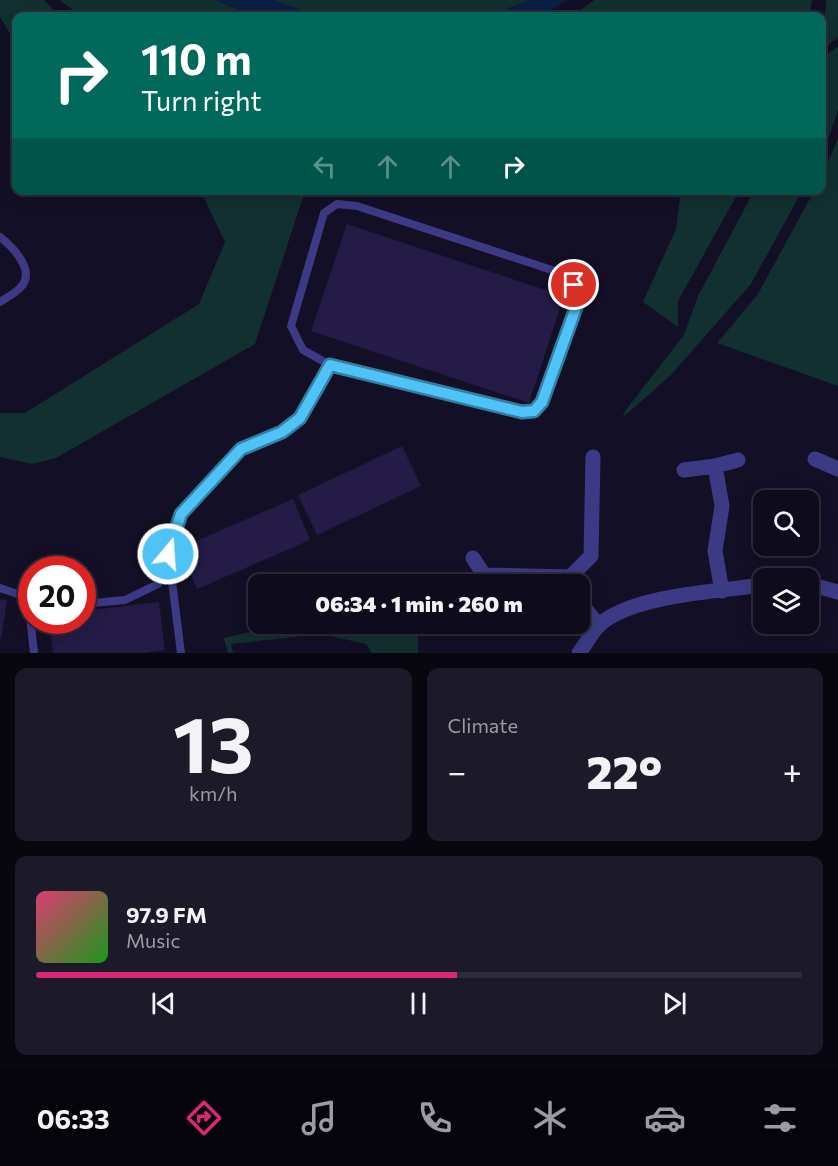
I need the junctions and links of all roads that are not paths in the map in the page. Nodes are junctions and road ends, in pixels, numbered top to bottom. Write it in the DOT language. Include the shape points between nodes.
graph roads {
  1 [pos="0,237"];
  2 [pos="0,302"];
  3 [pos="330,365"];
  4 [pos="593,457"];
  5 [pos="815,459"];
  6 [pos="738,460"];
  7 [pos="715,466"];
  8 [pos="838,469"];
  9 [pos="684,470"];
  10 [pos="168,554"];
  11 [pos="473,558"];
  12 [pos="480,574"];
  13 [pos="577,574"];
  14 [pos="753,587"];
  15 [pos="819,587"];
  16 [pos="0,588"];
  17 [pos="722,591"];
  18 [pos="838,592"];
  19 [pos="18,594"];
  20 [pos="96,603"];
  21 [pos="590,615"];
  22 [pos="599,626"];
  23 [pos="33,634"];
  24 [pos="34,653"];
  25 [pos="181,653"];
  26 [pos="579,653"];
  1 -- 2 [label="lane" via="20,257 26,277 21,287"];
  3 -- 3 [label="lane" via="522,412 534,411 542,402 578,302 574,285 564,274 357,206 337,204 324,213 291,326 303,350"];
  3 -- 10 [label="lane" via="300,418 282,432 241,449 181,514"];
  4 -- 13 [label="street" via="591,556"];
  5 -- 8 [label="street"];
  6 -- 7 [label="street"];
  7 -- 9 [label="street"];
  7 -- 17 [label="street" via="722,506 715,551"];
  10 -- 20 [label="lane" via="158,584 125,600"];
  10 -- 25 [label="lane"];
  11 -- 12 [label="street"];
  14 -- 17 [label="street"];
  15 -- 18 [label="street"];
  16 -- 19 [label="lane"];
  17 -- 22 [label="street" via="643,603 624,609"];
  21 -- 22 [label="street"];
  22 -- 26 [label="street"];
  23 -- 24 [label="lane"];
}
